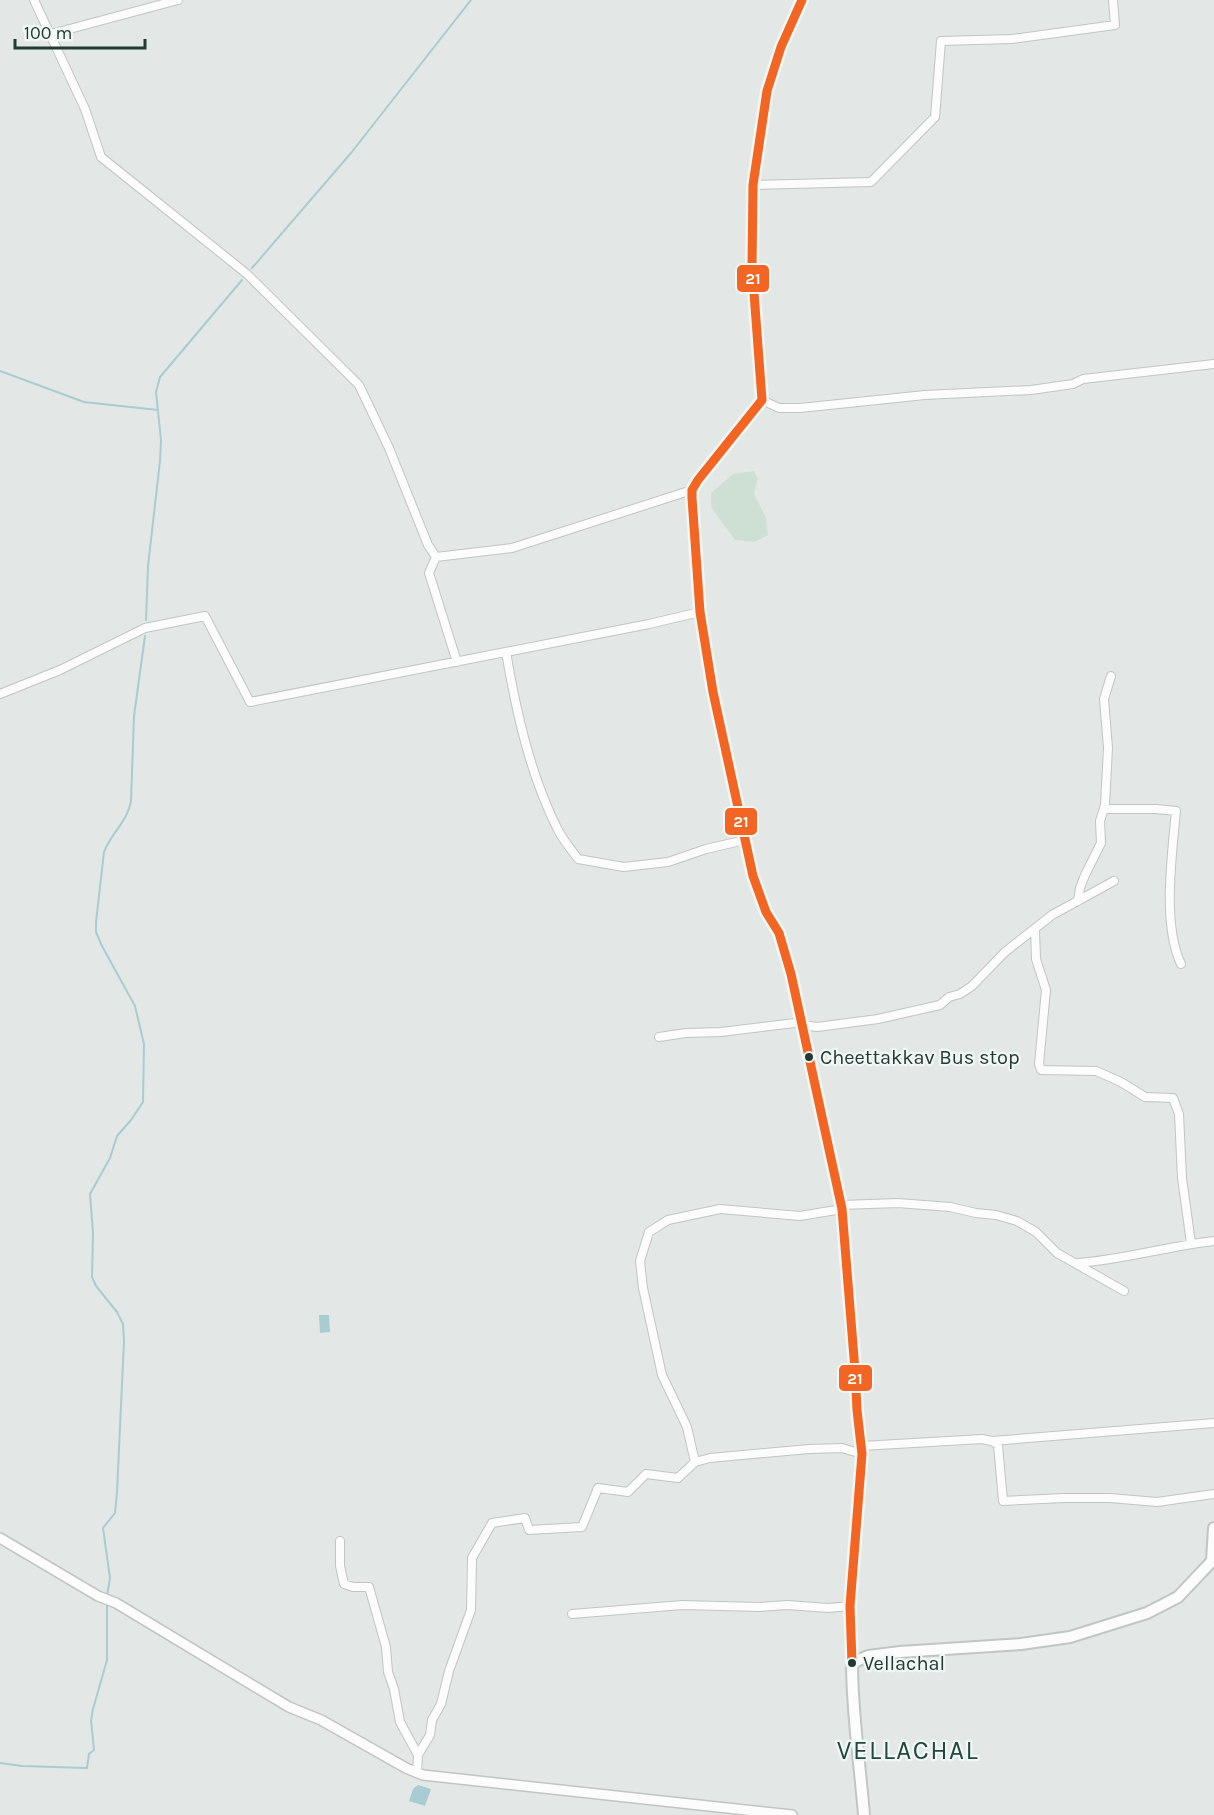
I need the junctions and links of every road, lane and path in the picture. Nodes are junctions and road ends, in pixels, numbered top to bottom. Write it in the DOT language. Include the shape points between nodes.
graph roads {
  1 [pos="34,0"];
  2 [pos="178,0"];
  3 [pos="802,0"];
  4 [pos="1113,0"];
  5 [pos="51,34"];
  6 [pos="753,185"];
  7 [pos="1214,364"];
  8 [pos="762,400"];
  9 [pos="692,490"];
  10 [pos="436,557"];
  11 [pos="700,612"];
  12 [pos="506,652"];
  13 [pos="457,662"];
  14 [pos="1111,676"];
  15 [pos="0,694"];
  16 [pos="1104,809"];
  17 [pos="746,840"];
  18 [pos="1114,880"];
  19 [pos="1078,901"];
  20 [pos="1035,929"];
  21 [pos="1181,964"];
  22 [pos="803,1024"];
  23 [pos="659,1037"];
  24 [pos="841,1207"];
  25 [pos="1214,1240"];
  26 [pos="1191,1244"];
  27 [pos="1075,1263"];
  28 [pos="1124,1291"];
  29 [pos="1214,1423"];
  30 [pos="992,1441"];
  31 [pos="862,1450"];
  32 [pos="695,1462"];
  33 [pos="1214,1494"];
  34 [pos="1214,1528"];
  35 [pos="0,1538"];
  36 [pos="340,1541"];
  37 [pos="1213,1562"];
  38 [pos="850,1606"];
  39 [pos="572,1614"];
  40 [pos="852,1663"];
  41 [pos="418,1755"];
  42 [pos="417,1773"];
  43 [pos="792,1815"];
  44 [pos="864,1815"];
  1 -- 5 [label="street"];
  2 -- 5 [label="street"];
  3 -- 6 [label="street" via="767,91"];
  4 -- 6 [label="street" via="1115,25 1012,39 941,41 935,117 871,182"];
  5 -- 10 [label="street" via="85,109 100,157 247,274 359,385"];
  6 -- 8 [label="street" via="752,266"];
  7 -- 8 [label="street" via="1083,379 1031,390 925,395 800,408 780,408"];
  8 -- 9 [label="street"];
  9 -- 10 [label="street" via="512,548"];
  9 -- 11 [label="street"];
  10 -- 13 [label="street" via="429,573"];
  11 -- 12 [label="street"];
  11 -- 17 [label="street" via="713,692"];
  12 -- 13 [label="street"];
  12 -- 17 [label="street" via="540,791 558,830 578,859 624,867 668,862"];
  13 -- 15 [label="street" via="250,702 204,616 145,628 60,670"];
  14 -- 16 [label="street" via="1104,699 1108,748"];
  16 -- 19 [label="street" via="1101,843 1085,875"];
  16 -- 21 [label="street" via="1176,811 1170,906 1176,954"];
  17 -- 22 [label="street" via="753,876 766,912 779,933"];
  18 -- 19 [label="street"];
  19 -- 20 [label="street"];
  20 -- 22 [label="street" via="1005,952 972,986 940,1005 878,1019"];
  20 -- 26 [label="street" via="1036,959 1046,990 1041,1070 1096,1071 1145,1098 1173,1098 1179,1114"];
  22 -- 23 [label="street"];
  22 -- 24 [label="street"];
  24 -- 27 [label="street" via="908,1203 996,1215 1036,1232"];
  24 -- 31 [label="street"];
  24 -- 32 [label="street" via="800,1216 720,1209 668,1220 649,1232 640,1261 643,1288 662,1375 687,1427"];
  25 -- 26 [label="street"];
  26 -- 27 [label="street" via="1109,1261"];
  27 -- 28 [label="street"];
  29 -- 30 [label="street"];
  30 -- 31 [label="street"];
  30 -- 33 [label="street" via="998,1445 1002,1502 1076,1498 1157,1502"];
  31 -- 32 [label="street" via="809,1449"];
  31 -- 38 [label="street"];
  32 -- 41 [label="street" via="678,1478 646,1474 628,1492 598,1488 582,1527 529,1530 525,1518 492,1523 472,1558 471,1610 430,1735"];
  34 -- 37 [label="main road"];
  35 -- 42 [label="street" via="289,1707 321,1720"];
  36 -- 41 [label="street" via="344,1584 369,1587 374,1597 400,1722"];
  37 -- 40 [label="main road" via="1178,1597 1147,1613 1070,1637 900,1652 868,1656"];
  38 -- 39 [label="street" via="682,1605"];
  38 -- 40 [label="street"];
  40 -- 44 [label="main road" via="852,1705"];
  41 -- 42 [label="street"];
  42 -- 43 [label="street"];
}
